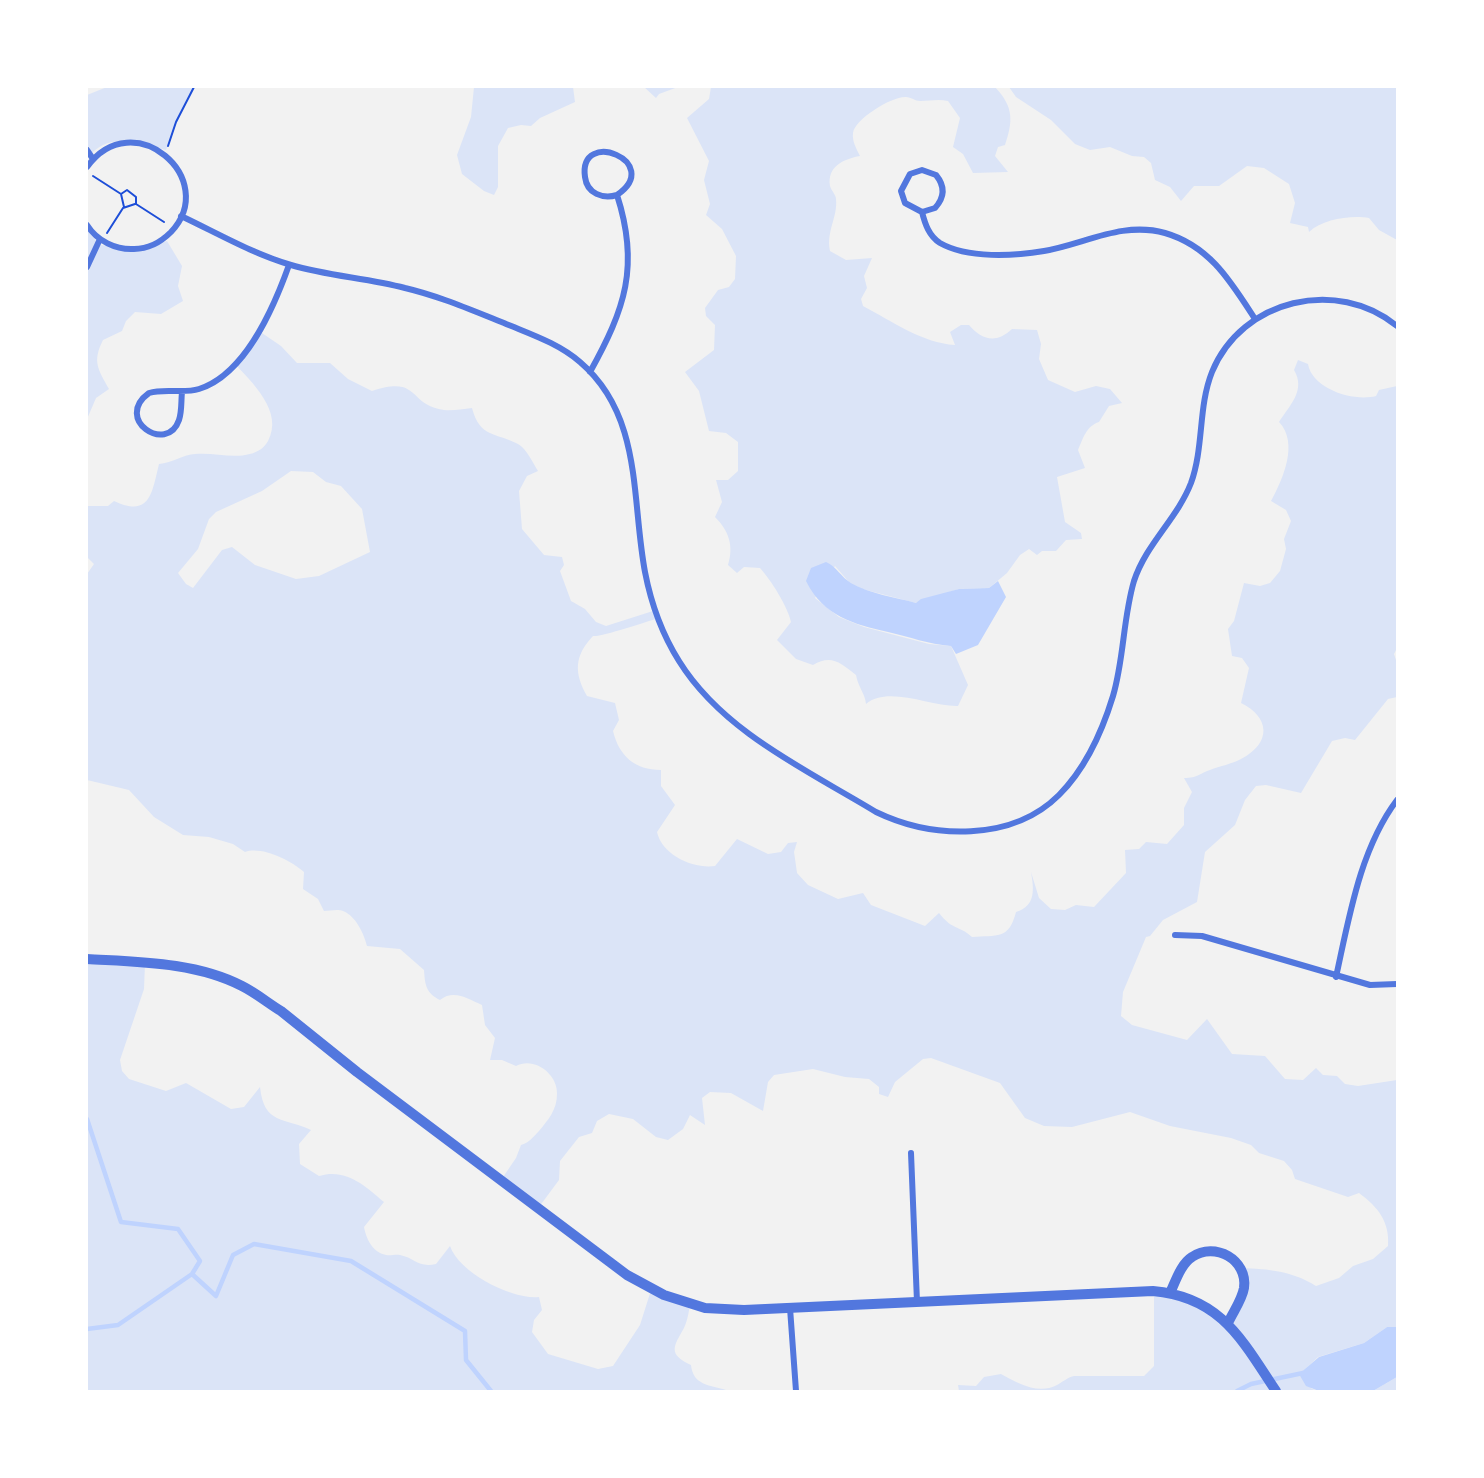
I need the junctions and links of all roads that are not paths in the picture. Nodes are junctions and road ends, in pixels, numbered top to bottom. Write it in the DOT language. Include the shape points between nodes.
graph roads {
  1 [pos="87,150"];
  2 [pos="93,159"];
  3 [pos="87,167"];
  4 [pos="618,195"];
  5 [pos="922,212"];
  6 [pos="181,216"];
  7 [pos="87,225"];
  8 [pos="101,240"];
  9 [pos="289,265"];
  10 [pos="87,267"];
  11 [pos="1255,319"];
  12 [pos="1397,326"];
  13 [pos="590,372"];
  14 [pos="182,392"];
  15 [pos="1397,800"];
  16 [pos="1175,935"];
  17 [pos="87,959"];
  18 [pos="1336,977"];
  19 [pos="1397,984"];
  20 [pos="911,1153"];
  21 [pos="1170,1293"];
  22 [pos="917,1302"];
  23 [pos="790,1308"];
  24 [pos="1228,1323"];
  25 [pos="796,1391"];
  26 [pos="1276,1391"];
  1 -- 2 [label="street"];
  2 -- 3 [label="street"];
  2 -- 6 [label="street" via="103,151 128,143 142,143 165,154 181,176"];
  4 -- 4 [label="street" via="628,184 627,162 616,153 601,152 586,167 589,188 602,197"];
  4 -- 13 [label="street" via="629,245 627,284 618,319"];
  5 -- 5 [label="street" via="935,208 943,195 936,175 922,170 910,174 901,191 910,208"];
  5 -- 11 [label="street" via="926,227 940,243 993,254 1044,251 1119,231 1164,233 1198,248 1214,261"];
  6 -- 8 [label="street" via="174,228 153,245 140,249 126,249"];
  6 -- 9 [label="street"];
  7 -- 8 [label="street"];
  8 -- 10 [label="street"];
  9 -- 13 [label="street" via="430,295 541,338 567,352"];
  9 -- 14 [label="street" via="270,312 235,366 206,387"];
  11 -- 12 [label="street" via="1298,301 1336,299 1373,310"];
  11 -- 13 [label="street" via="1232,339 1212,372 1191,481 1174,516 1143,559 1134,581 1113,694 1087,758 1058,796 1037,810 1014,821 967,832 914,826 876,812 744,731 698,688 679,662 661,625 645,572 635,476 625,429 609,396"];
  14 -- 14 [label="street" via="155,391 143,397 137,416 144,429 157,435 171,430 180,418"];
  15 -- 18 [label="street" via="1384,817 1369,852"];
  16 -- 18 [label="street" via="1213,939"];
  17 -- 23 [label="street" via="164,964 242,985 627,1275 664,1295 705,1308"];
  18 -- 19 [label="street" via="1370,986"];
  20 -- 22 [label="street"];
  21 -- 22 [label="street"];
  21 -- 24 [label="street" via="1202,1305"];
  21 -- 24 [label="street" via="1190,1257 1212,1250 1222,1253 1239,1267 1244,1288"];
  22 -- 23 [label="street"];
  23 -- 25 [label="street"];
  24 -- 26 [label="street"];
}
